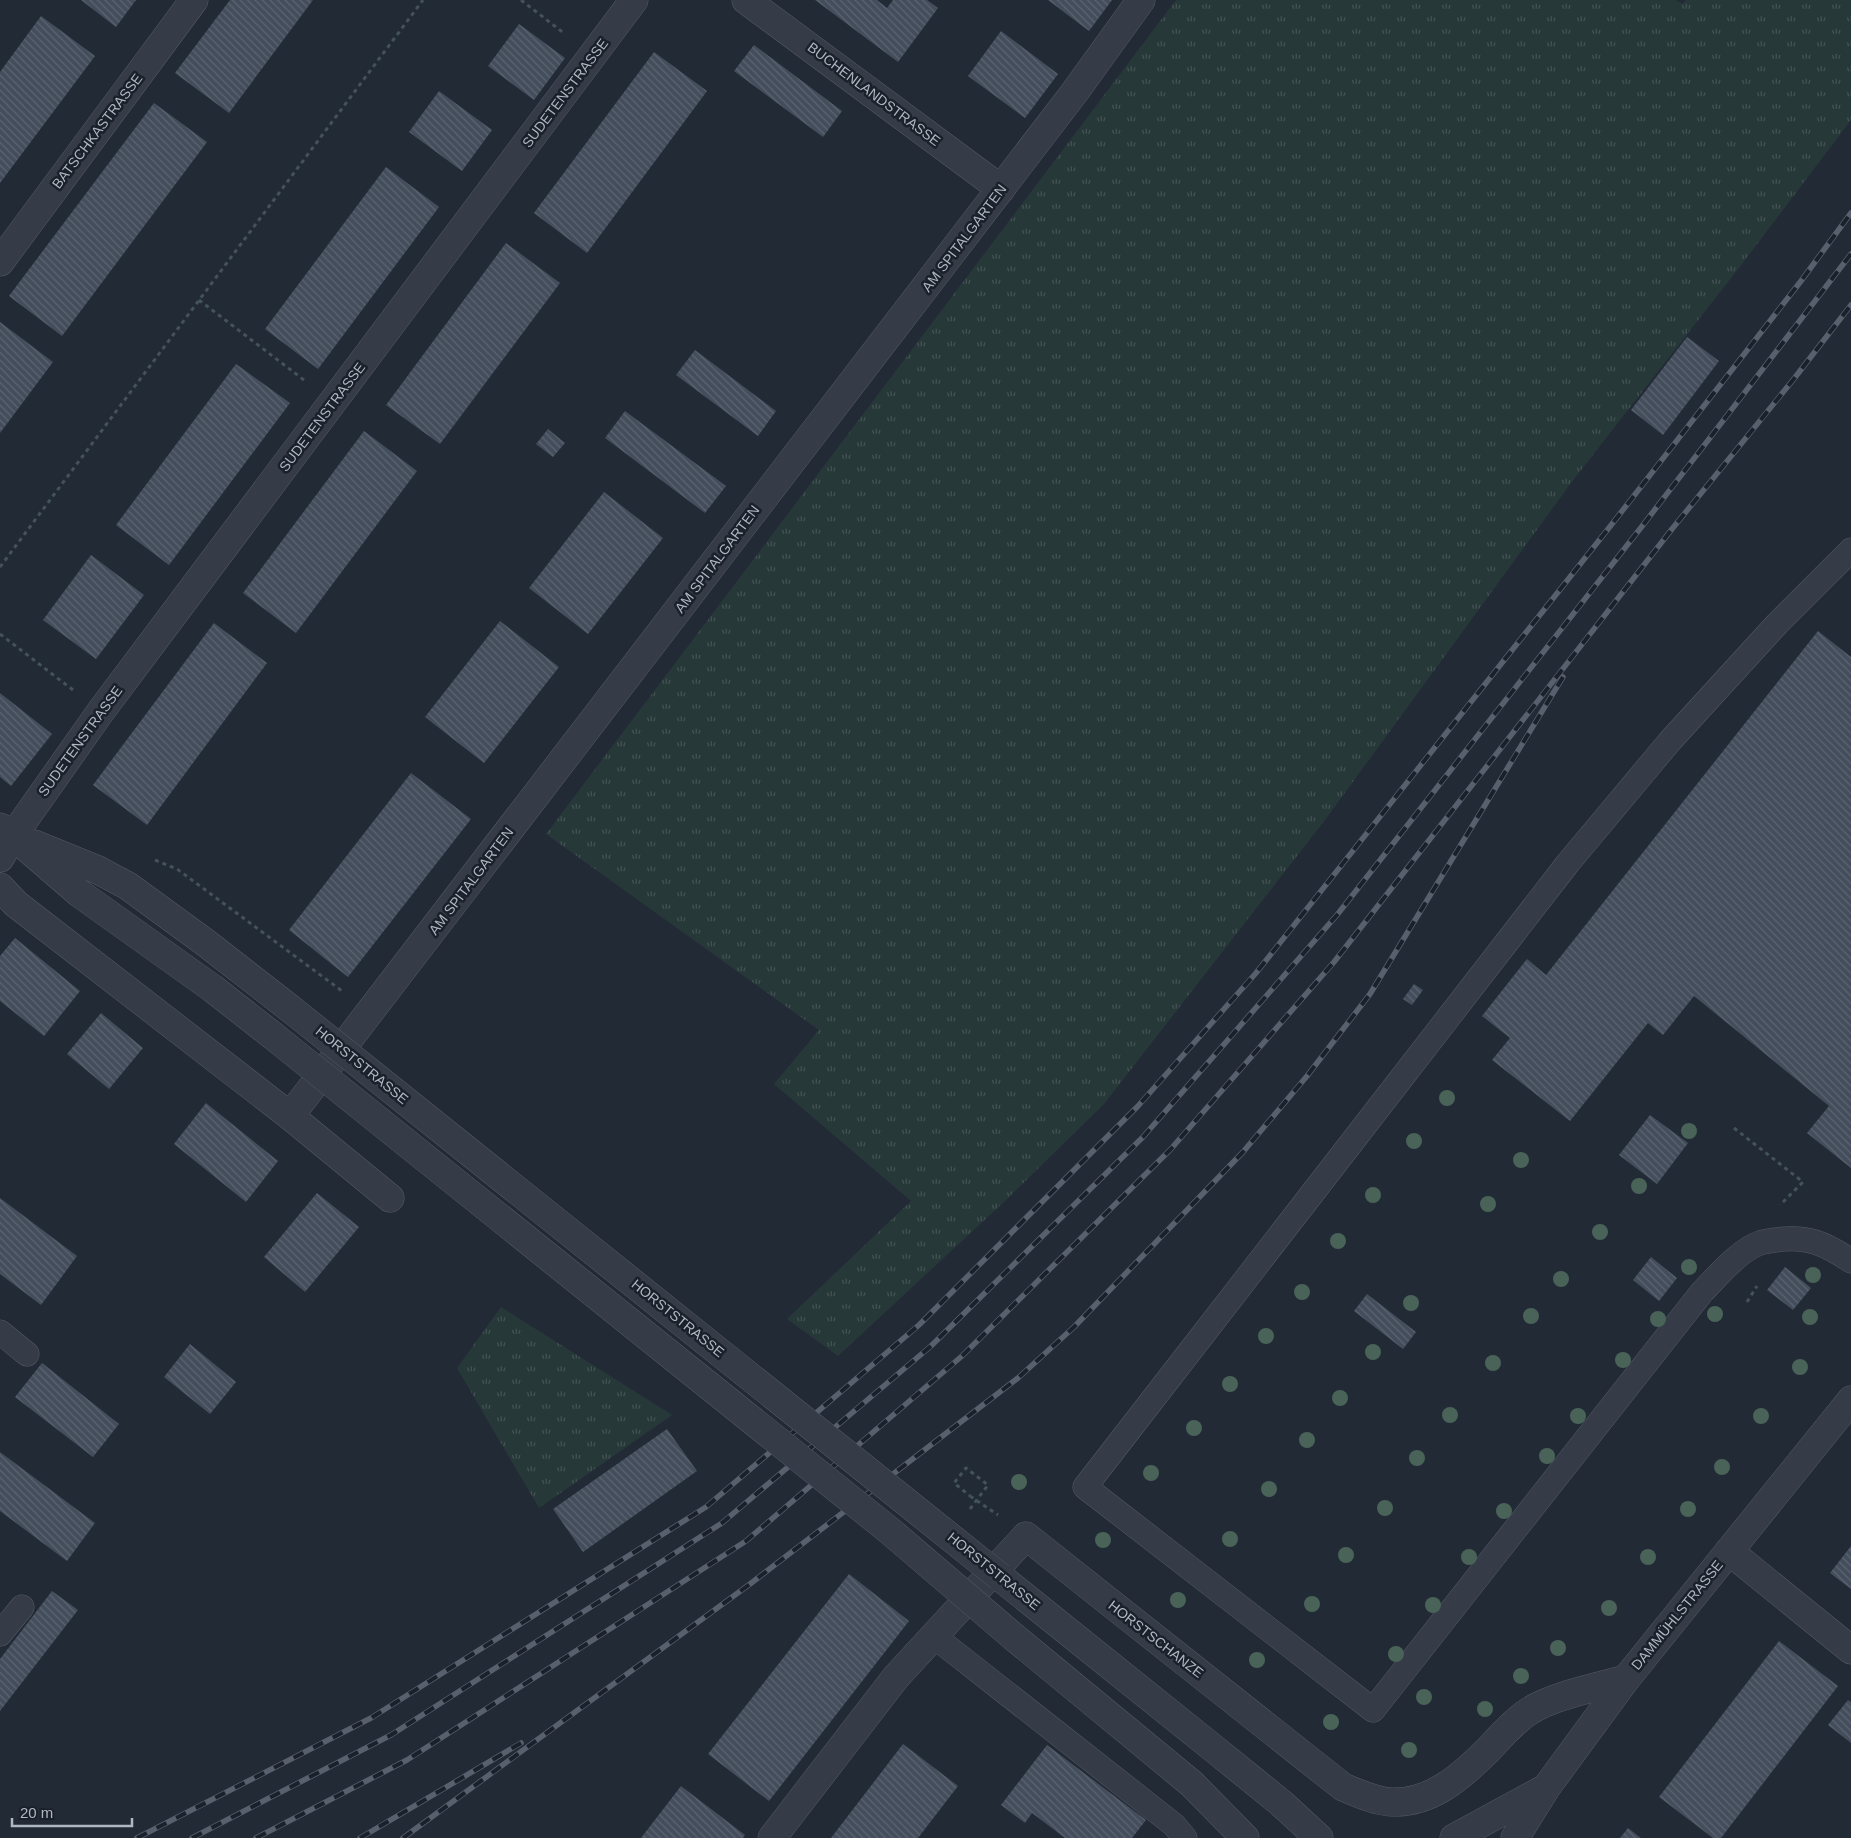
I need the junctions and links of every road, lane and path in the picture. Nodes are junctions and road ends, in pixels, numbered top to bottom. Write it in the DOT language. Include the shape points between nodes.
graph roads {
  1 [pos="194,0"];
  2 [pos="423,0"];
  3 [pos="521,0"];
  4 [pos="634,0"];
  5 [pos="746,0"];
  6 [pos="1141,0"];
  7 [pos="594,55"];
  8 [pos="1001,189"];
  9 [pos="0,262"];
  10 [pos="199,300"];
  11 [pos="332,402"];
  12 [pos="1851,550"];
  13 [pos="0,567"];
  14 [pos="0,634"];
  15 [pos="101,711"];
  16 [pos="4,840"];
  17 [pos="0,887"];
  18 [pos="290,1116"];
  19 [pos="1734,1128"];
  20 [pos="1802,1182"];
  21 [pos="390,1198"];
  22 [pos="1851,1261"];
  23 [pos="0,1332"];
  24 [pos="28,1354"];
  25 [pos="1851,1400"];
  26 [pos="993,1510"];
  27 [pos="950,1536"];
  28 [pos="1729,1551"];
  29 [pos="22,1607"];
  30 [pos="0,1634"];
  31 [pos="935,1637"];
  32 [pos="1851,1650"];
  33 [pos="1626,1679"];
  34 [pos="1546,1788"];
  35 [pos="772,1838"];
  36 [pos="1185,1838"];
  37 [pos="1245,1838"];
  38 [pos="1319,1838"];
  39 [pos="1454,1838"];
  40 [pos="1515,1838"];
  1 -- 9 [label="street, BATSCHKASTRASSE"];
  2 -- 10 [label="path"];
  3 -- 7 [label="path"];
  4 -- 7 [label="street, SUDETENSTRASSE"];
  5 -- 8 [label="street, BUCHENLANDSTRASSE"];
  6 -- 8 [label="street, AM SPITALGARTEN"];
  7 -- 11 [label="street, SUDETENSTRASSE"];
  8 -- 18 [label="street, AM SPITALGARTEN"];
  10 -- 11 [label="path"];
  10 -- 13 [label="path"];
  11 -- 15 [label="street, SUDETENSTRASSE"];
  12 -- 22 [label="lane" via="1777,624 1670,741 1568,864 1085,1487 1373,1710 1702,1292 1735,1259 1760,1243 1807,1239 1829,1246"];
  14 -- 15 [label="path"];
  15 -- 16 [label="street, SUDETENSTRASSE"];
  16 -- 27 [label="street, HORSTSTRASSE, bridge" via="98,870 128,886 206,943"];
  16 -- 37 [label="street, bridge" via="212,988 883,1525 1192,1784"];
  17 -- 18 [label="street" via="16,904"];
  18 -- 21 [label="street"];
  19 -- 20 [label="path"];
  23 -- 24 [label="lane"];
  25 -- 28 [label="street, DAMMÜHLSTRASSE"];
  26 -- 27 [label="path, bridge" via="970,1496 954,1484 966,1468 988,1486"];
  27 -- 38 [label="street, HORSTSTRASSE, bridge" via="1281,1803"];
  28 -- 32 [label="street"];
  28 -- 33 [label="street, DAMMÜHLSTRASSE"];
  29 -- 30 [label="lane"];
  31 -- 33 [label="street, HORSTSCHANZE" via="1026,1536 1343,1787 1391,1802 1440,1790 1459,1777 1529,1711 1562,1697"];
  31 -- 35 [label="street, HORSTSCHANZE" via="896,1677"];
  31 -- 36 [label="lane" via="1174,1825"];
  33 -- 34 [label="street, DAMMÜHLSTRASSE"];
  34 -- 39 [label="street"];
  34 -- 40 [label="street, DAMMÜHLSTRASSE"];
}
